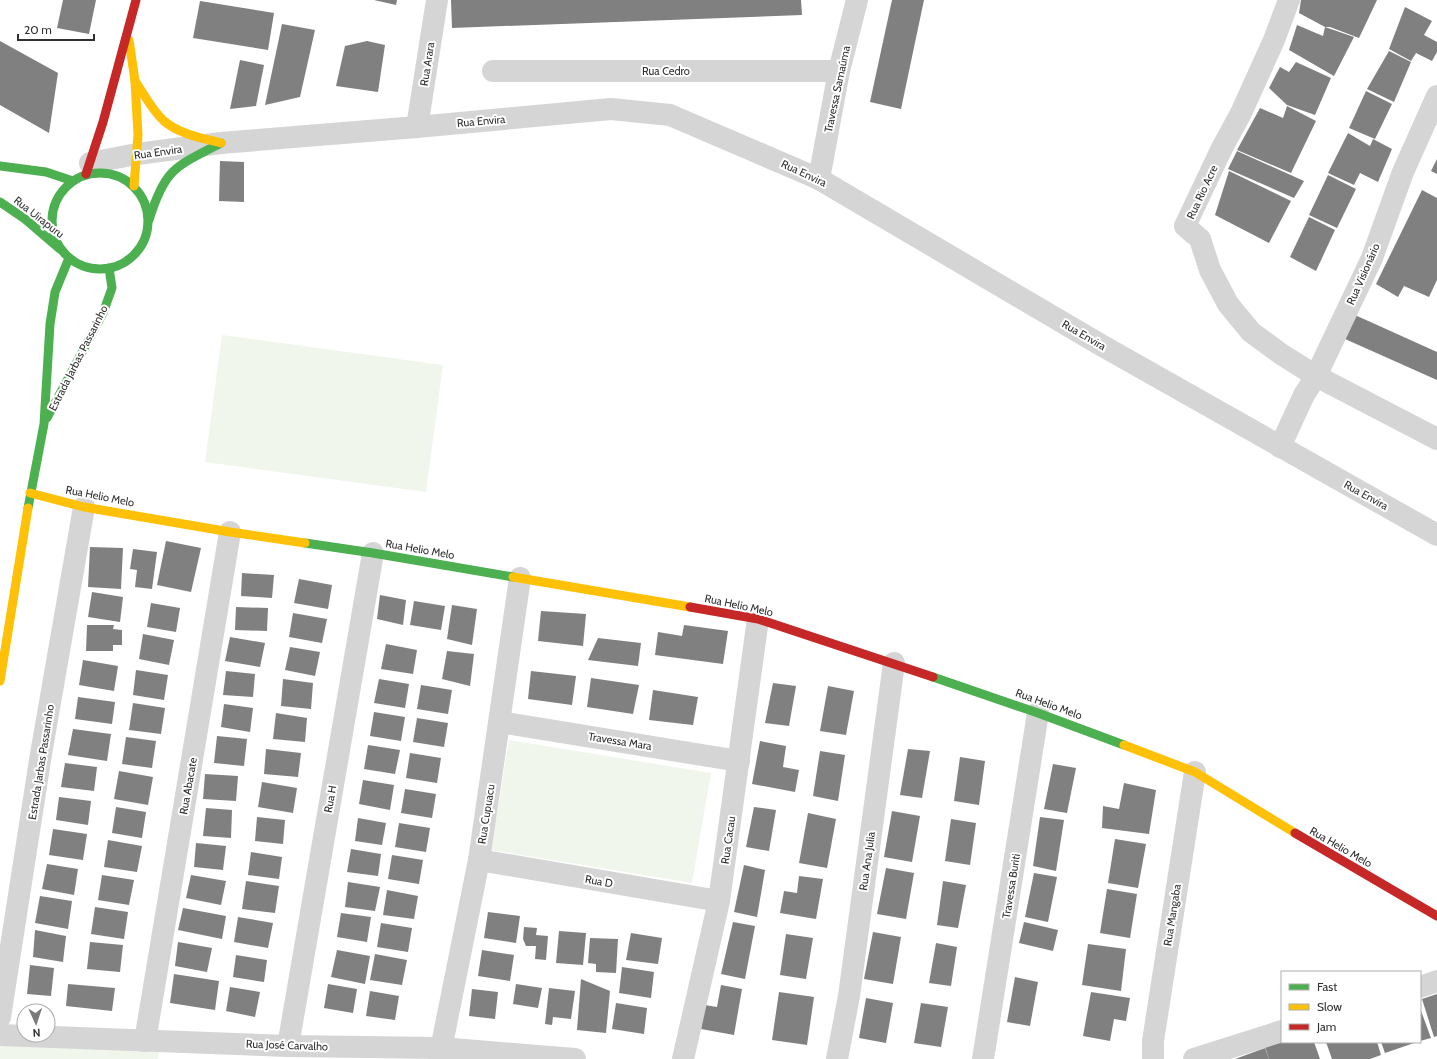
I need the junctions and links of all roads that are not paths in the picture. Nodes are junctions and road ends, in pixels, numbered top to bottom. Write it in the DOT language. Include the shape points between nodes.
graph roads {
  1 [pos="136,0"];
  2 [pos="438,0"];
  3 [pos="857,0"];
  4 [pos="1289,0"];
  5 [pos="128,32"];
  6 [pos="493,71"];
  7 [pos="839,71"];
  8 [pos="135,82"];
  9 [pos="1437,96"];
  10 [pos="417,128"];
  11 [pos="221,143"];
  12 [pos="137,154"];
  13 [pos="0,166"];
  14 [pos="88,169"];
  15 [pos="819,179"];
  16 [pos="73,181"];
  17 [pos="134,186"];
  18 [pos="0,202"];
  19 [pos="149,220"];
  20 [pos="66,255"];
  21 [pos="109,268"];
  22 [pos="1316,376"];
  23 [pos="44,424"];
  24 [pos="1437,439"];
  25 [pos="1280,447"];
  26 [pos="30,493"];
  27 [pos="84,507"];
  28 [pos="230,532"];
  29 [pos="1437,535"];
  30 [pos="372,553"];
  31 [pos="520,578"];
  32 [pos="758,619"];
  33 [pos="894,663"];
  34 [pos="1,673"];
  35 [pos="1038,713"];
  36 [pos="500,722"];
  37 [pos="739,760"];
  38 [pos="1195,772"];
  39 [pos="479,860"];
  40 [pos="719,901"];
  41 [pos="1437,916"];
  42 [pos="1437,981"];
  43 [pos="1421,987"];
  44 [pos="0,1017"];
  45 [pos="1281,1031"];
  46 [pos="0,1035"];
  47 [pos="145,1041"];
  48 [pos="288,1046"];
  49 [pos="440,1054"];
  50 [pos="575,1059"];
  51 [pos="683,1059"];
  52 [pos="837,1059"];
  53 [pos="983,1059"];
  54 [pos="1153,1059"];
  55 [pos="1194,1059"];
  1 -- 5 [label="street"];
  2 -- 10 [label="street, Rua Arara"];
  3 -- 7 [label="street, Travessa Samaúma"];
  4 -- 22 [label="street, Rua Rio Acre" via="1241,113 1186,226 1200,239 1210,270 1228,304 1251,332"];
  5 -- 8 [label="street"];
  5 -- 14 [label="street"];
  6 -- 7 [label="street, Rua Cedro"];
  7 -- 15 [label="street, Travessa Samaúma"];
  8 -- 11 [label="street" via="164,121 182,131"];
  8 -- 12 [label="street"];
  9 -- 22 [label="street, Rua Visionário" via="1403,172 1372,258"];
  10 -- 11 [label="street, Rua Envira"];
  10 -- 15 [label="street, Rua Envira" via="611,109 670,115"];
  11 -- 12 [label="street, Rua Envira"];
  11 -- 19 [label="street" via="183,163 170,174 159,192"];
  12 -- 14 [label="street, Rua Envira"];
  12 -- 17 [label="street"];
  13 -- 16 [label="street" via="46,172"];
  14 -- 16 [label="street"];
  14 -- 17 [label="street" via="116,175"];
  15 -- 25 [label="street, Rua Envira"];
  16 -- 20 [label="street" via="61,192 54,206 51,222 54,237"];
  17 -- 19 [label="street" via="147,207"];
  18 -- 20 [label="street, Rua Uirapuru" via="25,219"];
  19 -- 21 [label="street" via="142,246 122,264"];
  20 -- 21 [label="street" via="88,268"];
  20 -- 23 [label="street, Estrada Jarbas Passarinho" via="55,292 50,324"];
  21 -- 23 [label="street, Estrada Jarbas Passarinho" via="112,288 103,313"];
  22 -- 24 [label="street, Rua Rio Acre"];
  22 -- 25 [label="street, Rua Visionário" via="1304,394"];
  23 -- 26 [label="street, Estrada Jarbas Passarinho"];
  25 -- 29 [label="street, Rua Envira"];
  26 -- 27 [label="street, Rua Helio Melo"];
  26 -- 34 [label="street, Estrada Jarbas Passarinho"];
  27 -- 28 [label="street, Rua Helio Melo"];
  27 -- 44 [label="street, Estrada Jarbas Passarinho" via="41,754"];
  28 -- 30 [label="street, Rua Helio Melo"];
  28 -- 47 [label="street, Rua Abacate"];
  30 -- 31 [label="street, Rua Helio Melo"];
  30 -- 48 [label="street, Rua H"];
  31 -- 32 [label="street, Rua Helio Melo"];
  31 -- 36 [label="street, Rua Cupuacu"];
  32 -- 33 [label="street, Rua Helio Melo"];
  32 -- 37 [label="street, Rua Cacau"];
  33 -- 35 [label="street, Rua Helio Melo"];
  33 -- 52 [label="street, Rua Ana Julia" via="849,996"];
  35 -- 38 [label="street, Rua Helio Melo"];
  35 -- 53 [label="street, Travessa Buriti"];
  36 -- 37 [label="street, Travessa Mara"];
  36 -- 39 [label="street, Rua Cupuacu"];
  37 -- 40 [label="street, Rua Cacau"];
  38 -- 41 [label="street, Rua Helio Melo" via="1312,844"];
  38 -- 54 [label="street, Rua Mangaba" via="1153,1041"];
  39 -- 40 [label="street, Rua D"];
  39 -- 49 [label="street, Rua Cupuacu"];
  40 -- 51 [label="street, Rua Cacau"];
  42 -- 43 [label="street"];
  45 -- 55 [label="street"];
  46 -- 47 [label="street, Rua José Carvalho"];
  47 -- 48 [label="street, Rua José Carvalho"];
  48 -- 49 [label="street, Rua José Carvalho"];
  49 -- 50 [label="street, Rua José Carvalho"];
}
